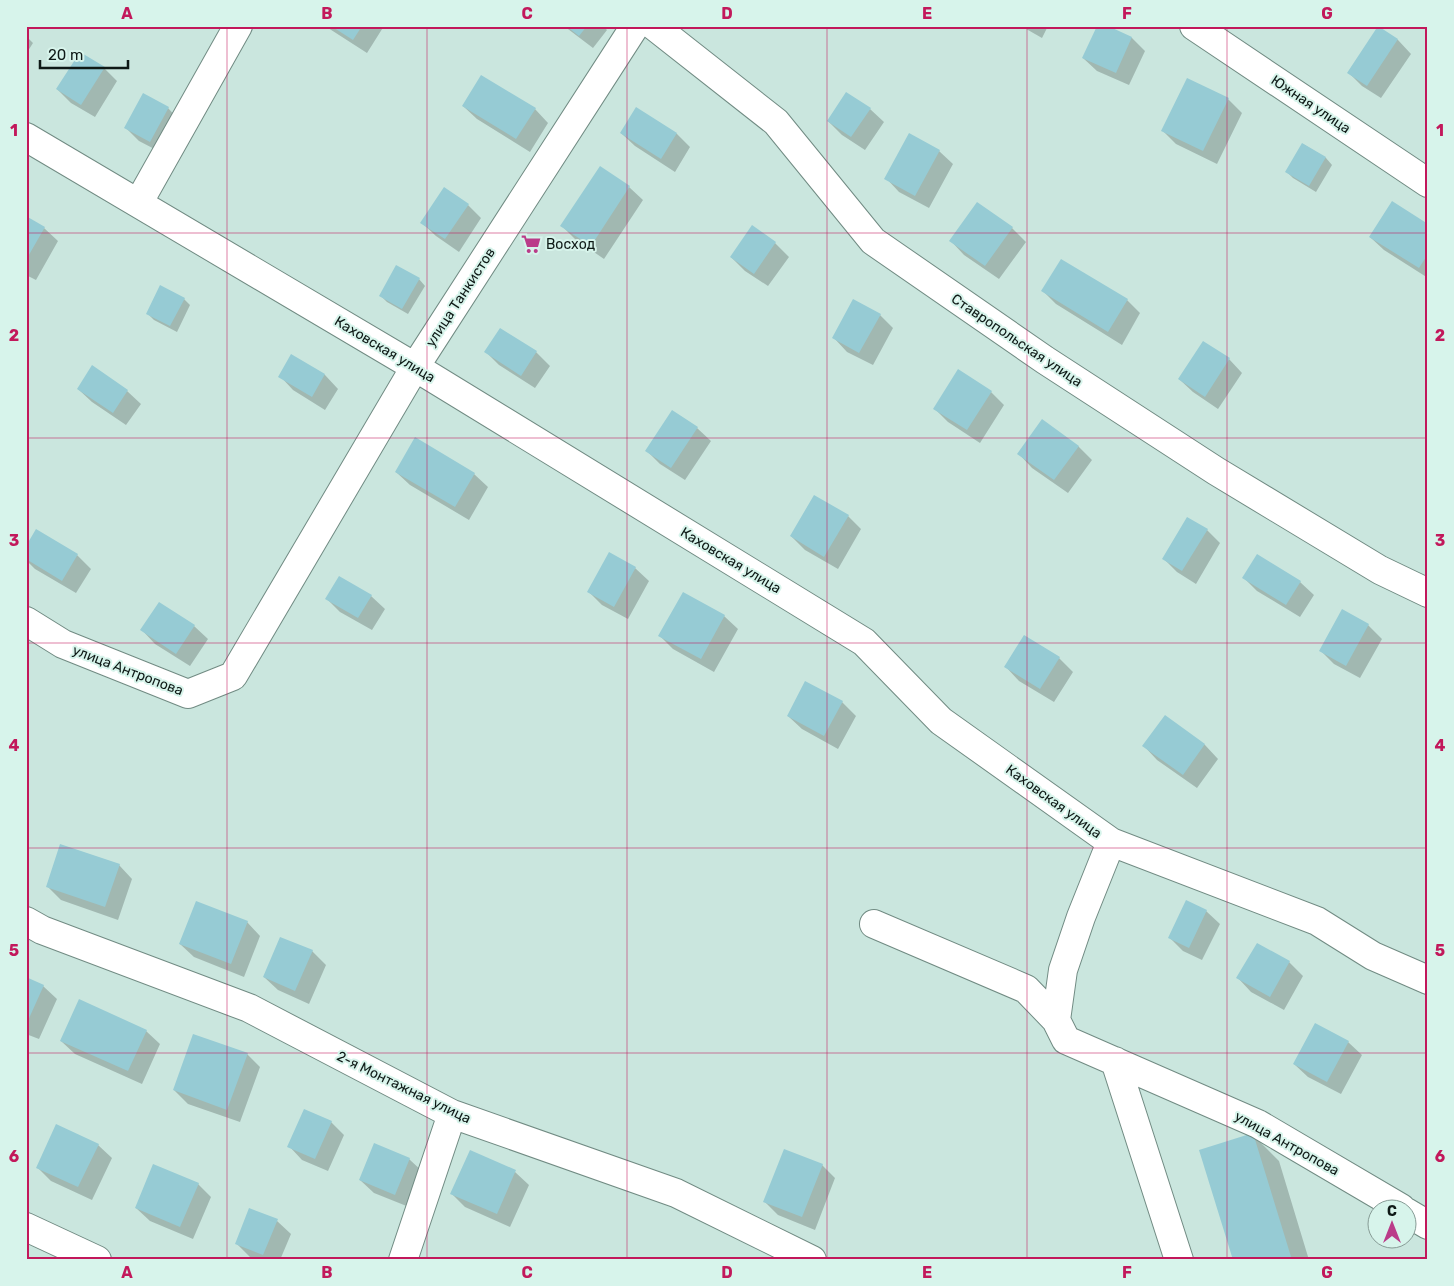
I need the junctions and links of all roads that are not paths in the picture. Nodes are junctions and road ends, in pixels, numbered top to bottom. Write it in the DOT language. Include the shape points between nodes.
graph roads {
  1 [pos="238,26"];
  2 [pos="635,26"];
  3 [pos="654,26"];
  4 [pos="1194,26"];
  5 [pos="26,137"];
  6 [pos="1428,183"];
  7 [pos="139,202"];
  8 [pos="415,367"];
  9 [pos="1428,593"];
  10 [pos="26,621"];
  11 [pos="233,676"];
  12 [pos="1111,842"];
  13 [pos="26,922"];
  14 [pos="874,924"];
  15 [pos="1428,980"];
  16 [pos="1056,1020"];
  17 [pos="1115,1061"];
  18 [pos="452,1114"];
  19 [pos="1383,1198"];
  20 [pos="1416,1218"];
  21 [pos="1428,1225"];
  22 [pos="26,1227"];
  23 [pos="97,1260"];
  24 [pos="404,1260"];
  25 [pos="812,1260"];
  26 [pos="1179,1260"];
  1 -- 7 [label="street"];
  2 -- 8 [label="street, улица Танкистов"];
  3 -- 9 [label="street, Ставропольская улица" via="776,122 873,241 1045,360 1216,471 1380,570"];
  4 -- 6 [label="street, Южная улица"];
  5 -- 7 [label="street, Каховская улица"];
  7 -- 8 [label="street, Каховская улица"];
  8 -- 11 [label="street, улица Танкистов"];
  8 -- 12 [label="street, Каховская улица" via="864,642 941,721"];
  10 -- 11 [label="street, улица Антропова" via="63,644 188,694"];
  12 -- 15 [label="street, Каховская улица" via="1317,921 1373,956"];
  12 -- 16 [label="street" via="1063,970"];
  13 -- 18 [label="street, 2-я Монтажная улица" via="249,1008"];
  14 -- 16 [label="street, улица Антропова" via="1026,989"];
  16 -- 17 [label="street, улица Антропова" via="1066,1040"];
  17 -- 19 [label="street, улица Антропова" via="1258,1124"];
  17 -- 26 [label="street"];
  18 -- 24 [label="street"];
  18 -- 25 [label="street, 2-я Монтажная улица" via="676,1193"];
  20 -- 21 [label="street"];
  22 -- 23 [label="street"];
}
